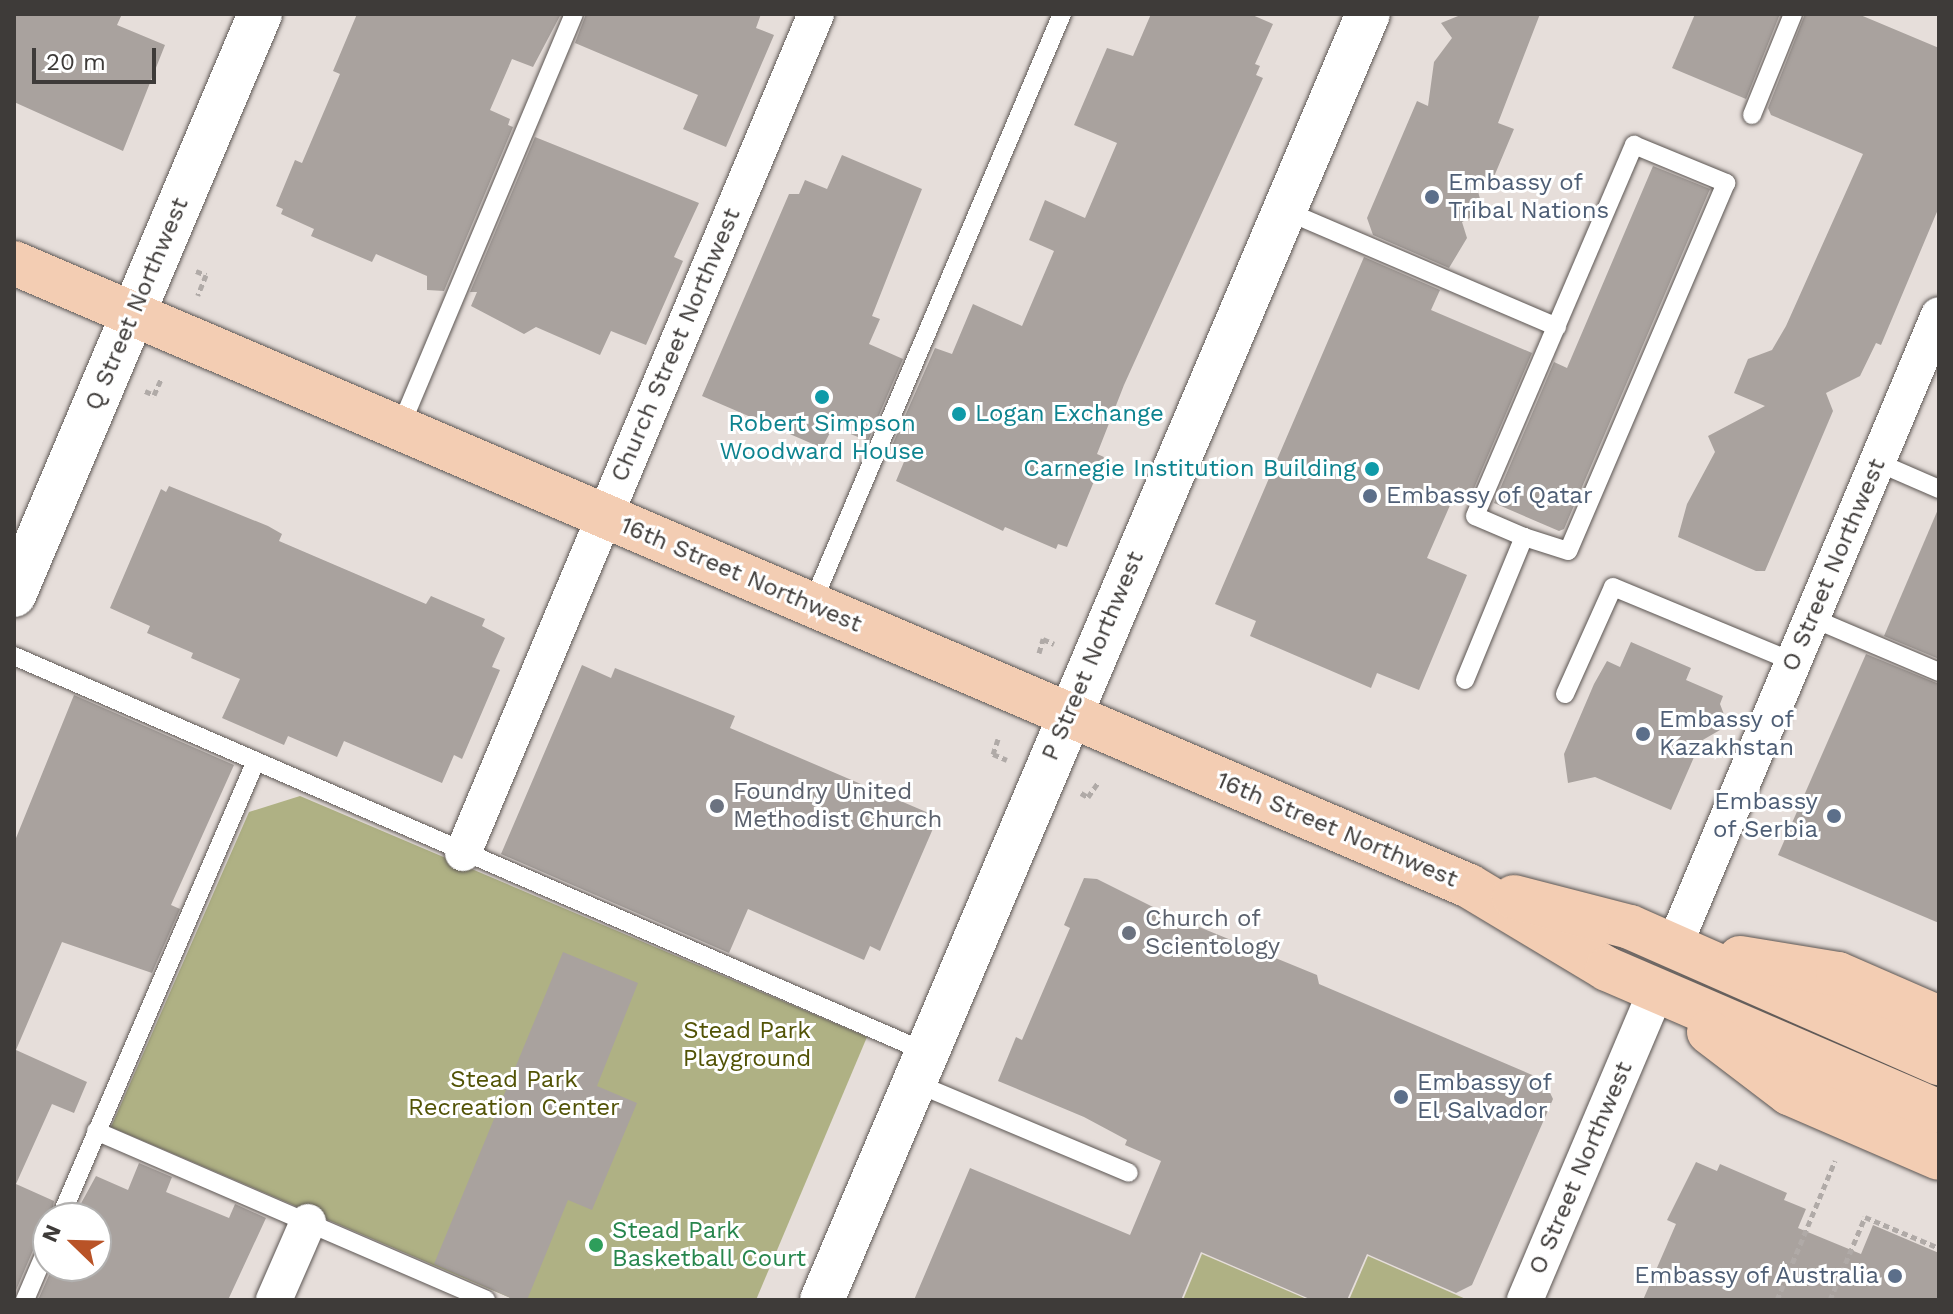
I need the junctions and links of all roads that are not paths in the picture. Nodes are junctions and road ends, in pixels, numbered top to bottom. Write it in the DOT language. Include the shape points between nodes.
graph roads {
  1 [pos="260,14"];
  2 [pos="574,14"];
  3 [pos="816,14"];
  4 [pos="1062,14"];
  5 [pos="1368,14"];
  6 [pos="1793,14"];
  7 [pos="1752,115"];
  8 [pos="1284,210"];
  9 [pos="14,263"];
  10 [pos="133,314"];
  11 [pos="1939,315"];
  12 [pos="1557,327"];
  13 [pos="399,430"];
  14 [pos="1877,462"];
  15 [pos="1939,489"];
  16 [pos="604,516"];
  17 [pos="1524,537"];
  18 [pos="14,595"];
  19 [pos="811,605"];
  20 [pos="1812,618"];
  21 [pos="14,656"];
  22 [pos="1794,662"];
  23 [pos="1939,672"];
  24 [pos="1465,680"];
  25 [pos="1565,694"];
  26 [pos="1069,715"];
  27 [pos="255,763"];
  28 [pos="463,853"];
  29 [pos="1469,886"];
  30 [pos="1674,946"];
  31 [pos="1656,991"];
  32 [pos="1939,1018"];
  33 [pos="1939,1063"];
  34 [pos="920,1067"];
  35 [pos="1939,1112"];
  36 [pos="96,1131"];
  37 [pos="1939,1158"];
  38 [pos="1129,1173"];
  39 [pos="67,1202"];
  40 [pos="308,1222"];
  41 [pos="274,1300"];
  42 [pos="486,1300"];
  43 [pos="822,1300"];
  44 [pos="1525,1300"];
  1 -- 10 [label="main road, Q Street Northwest"];
  2 -- 13 [label="lane"];
  3 -- 16 [label="street, Church Street Northwest"];
  4 -- 19 [label="lane"];
  5 -- 8 [label="main road, P Street Northwest"];
  6 -- 7 [label="lane"];
  8 -- 12 [label="lane"];
  8 -- 26 [label="main road, P Street Northwest"];
  9 -- 10 [label="main road, 16th Street Northwest"];
  10 -- 13 [label="main road, 16th Street Northwest"];
  10 -- 18 [label="main road, Q Street Northwest"];
  11 -- 14 [label="street, O Street Northwest"];
  12 -- 17 [label="lane" via="1475,516"];
  12 -- 17 [label="lane" via="1634,145 1726,183 1568,551"];
  13 -- 16 [label="main road, 16th Street Northwest"];
  14 -- 15 [label="lane"];
  14 -- 20 [label="street, O Street Northwest"];
  16 -- 19 [label="main road, 16th Street Northwest"];
  16 -- 28 [label="street, Church Street Northwest"];
  17 -- 24 [label="lane"];
  19 -- 26 [label="main road, 16th Street Northwest"];
  20 -- 22 [label="street, O Street Northwest"];
  20 -- 23 [label="lane"];
  21 -- 27 [label="lane"];
  22 -- 25 [label="lane" via="1613,587"];
  22 -- 30 [label="street, O Street Northwest"];
  26 -- 29 [label="main road, 16th Street Northwest"];
  26 -- 34 [label="main road, P Street Northwest"];
  27 -- 28 [label="lane"];
  27 -- 36 [label="lane"];
  28 -- 34 [label="lane"];
  29 -- 30 [label="main road, 16th Street Northwest" via="1630,927"];
  29 -- 31 [label="main road, 16th Street Northwest" via="1607,969"];
  30 -- 32 [label="main road, 16th Street Northwest" via="1838,974"];
  30 -- 33 [label="main road, 16th Street Northwest"];
  31 -- 35 [label="main road, 16th Street Northwest"];
  31 -- 37 [label="main road, 16th Street Northwest" via="1789,1093"];
  31 -- 44 [label="street, O Street Northwest"];
  34 -- 38 [label="lane"];
  34 -- 43 [label="main road, P Street Northwest"];
  36 -- 39 [label="lane"];
  36 -- 40 [label="lane"];
  40 -- 41 [label="street"];
  40 -- 42 [label="lane"];
}
